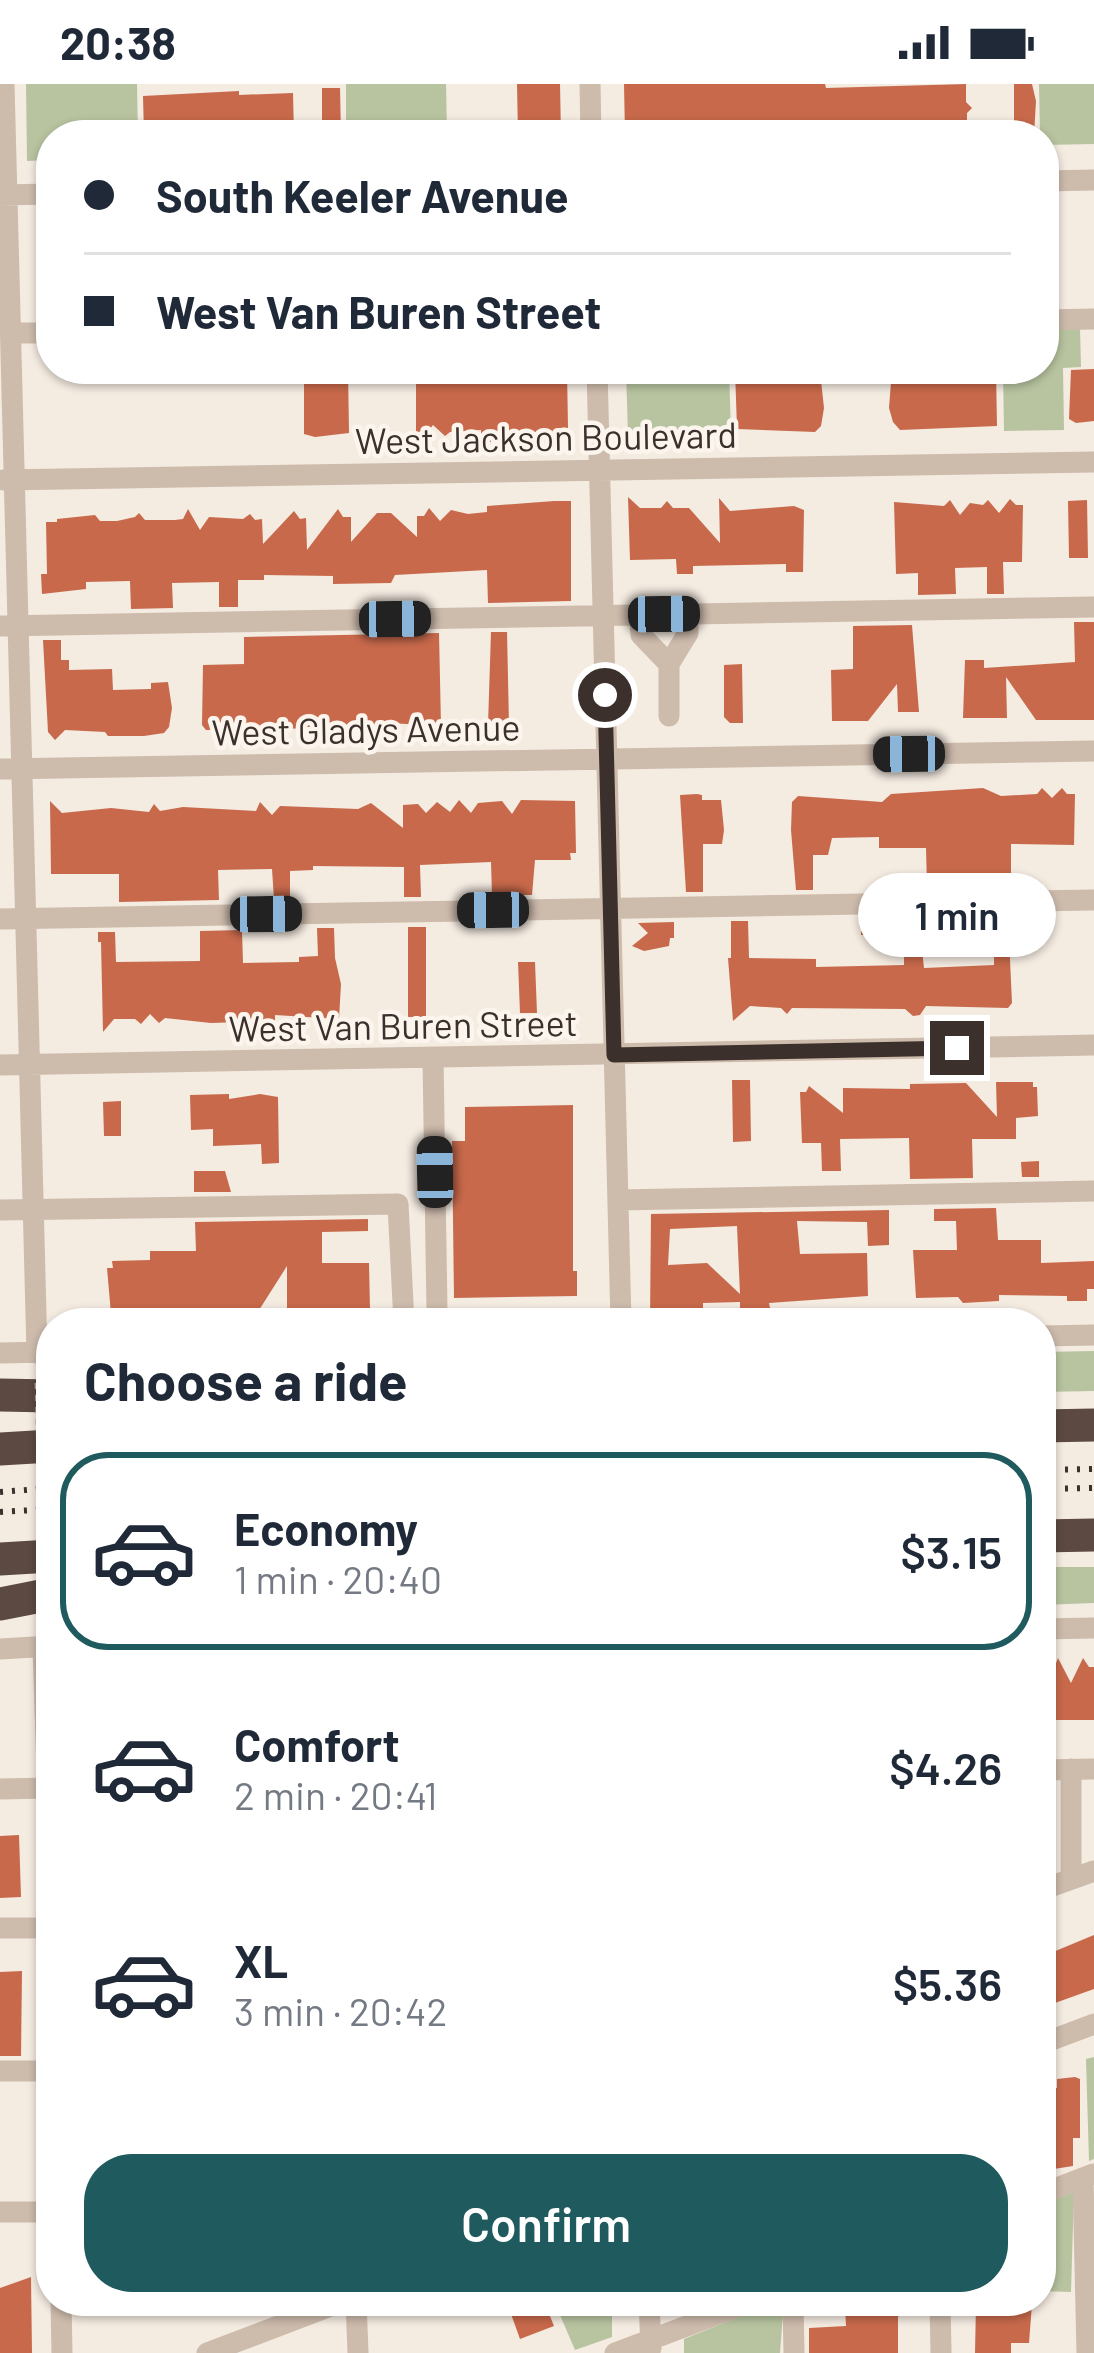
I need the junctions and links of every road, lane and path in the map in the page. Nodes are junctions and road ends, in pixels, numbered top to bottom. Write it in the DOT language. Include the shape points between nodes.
graph roads {
  1 [pos="4,84"];
  2 [pos="590,84"];
  3 [pos="591,120"];
  4 [pos="1094,180"];
  5 [pos="1059,181"];
  6 [pos="36,194"];
  7 [pos="3,195"];
  8 [pos="1094,319"];
  9 [pos="1059,320"];
  10 [pos="7,336"];
  11 [pos="597,384"];
  12 [pos="1094,462"];
  13 [pos="600,470"];
  14 [pos="7,480"];
  15 [pos="1094,607"];
  16 [pos="688,614"];
  17 [pos="639,615"];
  18 [pos="603,616"];
  19 [pos="9,626"];
  20 [pos="669,664"];
  21 [pos="669,716"];
  22 [pos="1094,752"];
  23 [pos="607,760"];
  24 [pos="11,769"];
  25 [pos="1094,900"];
  26 [pos="611,908"];
  27 [pos="26,918"];
  28 [pos="0,919"];
  29 [pos="1094,1045"];
  30 [pos="614,1055"];
  31 [pos="433,1058"];
  32 [pos="29,1064"];
  33 [pos="0,1065"];
  34 [pos="1094,1191"];
  35 [pos="618,1200"];
  36 [pos="0,1210"];
  37 [pos="33,1210"];
  38 [pos="41,1308"];
  39 [pos="403,1308"];
  40 [pos="437,1308"];
  41 [pos="621,1308"];
  42 [pos="1094,1335"];
  43 [pos="1056,1336"];
  44 [pos="36,1352"];
  45 [pos="0,1353"];
  46 [pos="36,1390"];
  47 [pos="0,1395"];
  48 [pos="1094,1425"];
  49 [pos="1056,1426"];
  50 [pos="36,1447"];
  51 [pos="0,1449"];
  52 [pos="1094,1534"];
  53 [pos="1056,1535"];
  54 [pos="36,1557"];
  55 [pos="0,1559"];
  56 [pos="36,1602"];
  57 [pos="0,1604"];
  58 [pos="1094,1628"];
  59 [pos="1056,1629"];
  60 [pos="36,1647"];
  61 [pos="0,1649"];
  62 [pos="1083,1769"];
  63 [pos="36,1788"];
  64 [pos="0,1789"];
  65 [pos="1094,1870"];
  66 [pos="1071,1879"];
  67 [pos="1056,1884"];
  68 [pos="0,1928"];
  69 [pos="36,1928"];
  70 [pos="1094,2024"];
  71 [pos="1056,2038"];
  72 [pos="36,2071"];
  73 [pos="0,2072"];
  74 [pos="1089,2176"];
  75 [pos="1056,2188"];
  76 [pos="0,2212"];
  77 [pos="36,2212"];
  78 [pos="61,2316"];
  79 [pos="304,2316"];
  80 [pos="357,2316"];
  81 [pos="650,2316"];
  82 [pos="719,2316"];
  83 [pos="793,2316"];
  84 [pos="940,2316"];
  85 [pos="651,2346"];
  86 [pos="62,2353"];
  87 [pos="207,2353"];
  88 [pos="358,2353"];
  89 [pos="615,2353"];
  90 [pos="794,2353"];
  91 [pos="941,2353"];
  92 [pos="1088,2353"];
  1 -- 7 [label="street"];
  2 -- 3 [label="street"];
  4 -- 5 [label="street"];
  6 -- 7 [label="street"];
  7 -- 10 [label="street"];
  8 -- 9 [label="street"];
  10 -- 14 [label="street"];
  11 -- 13 [label="street"];
  12 -- 13 [label="street, West Jackson Boulevard"];
  13 -- 14 [label="street, West Jackson Boulevard"];
  13 -- 18 [label="street"];
  14 -- 19 [label="street"];
  15 -- 16 [label="street"];
  16 -- 17 [label="street"];
  16 -- 20 [label="street" via="688,633"];
  17 -- 18 [label="street"];
  17 -- 20 [label="street" via="640,635"];
  18 -- 19 [label="street"];
  18 -- 23 [label="street"];
  19 -- 24 [label="street"];
  20 -- 21 [label="street"];
  22 -- 23 [label="street, West Gladys Avenue"];
  23 -- 24 [label="street, West Gladys Avenue"];
  23 -- 26 [label="street"];
  24 -- 27 [label="street"];
  25 -- 26 [label="street"];
  26 -- 27 [label="street"];
  26 -- 30 [label="street"];
  27 -- 28 [label="street"];
  27 -- 32 [label="street"];
  29 -- 30 [label="street, West Van Buren Street"];
  30 -- 31 [label="street, West Van Buren Street"];
  30 -- 35 [label="street"];
  31 -- 32 [label="street, West Van Buren Street"];
  31 -- 40 [label="street"];
  32 -- 33 [label="street, West Van Buren Street"];
  32 -- 37 [label="street"];
  34 -- 35 [label="street"];
  35 -- 41 [label="street"];
  36 -- 37 [label="street"];
  37 -- 38 [label="street"];
  37 -- 39 [label="street" via="398,1204"];
  42 -- 43 [label="street"];
  44 -- 45 [label="street"];
  46 -- 47 [label="highway"];
  48 -- 49 [label="highway"];
  50 -- 51 [label="highway"];
  52 -- 53 [label="highway"];
  54 -- 55 [label="highway"];
  56 -- 57 [label="highway"];
  58 -- 59 [label="street"];
  60 -- 61 [label="street"];
  62 -- 66 [label="street"];
  63 -- 64 [label="street"];
  65 -- 66 [label="street"];
  66 -- 67 [label="street"];
  68 -- 69 [label="street"];
  70 -- 71 [label="street"];
  72 -- 73 [label="street"];
  74 -- 75 [label="street"];
  74 -- 92 [label="street"];
  76 -- 77 [label="street"];
  78 -- 86 [label="street"];
  79 -- 87 [label="street"];
  80 -- 88 [label="street"];
  81 -- 85 [label="street"];
  82 -- 85 [label="street"];
  83 -- 90 [label="street"];
  84 -- 91 [label="street"];
  85 -- 89 [label="street"];
}
